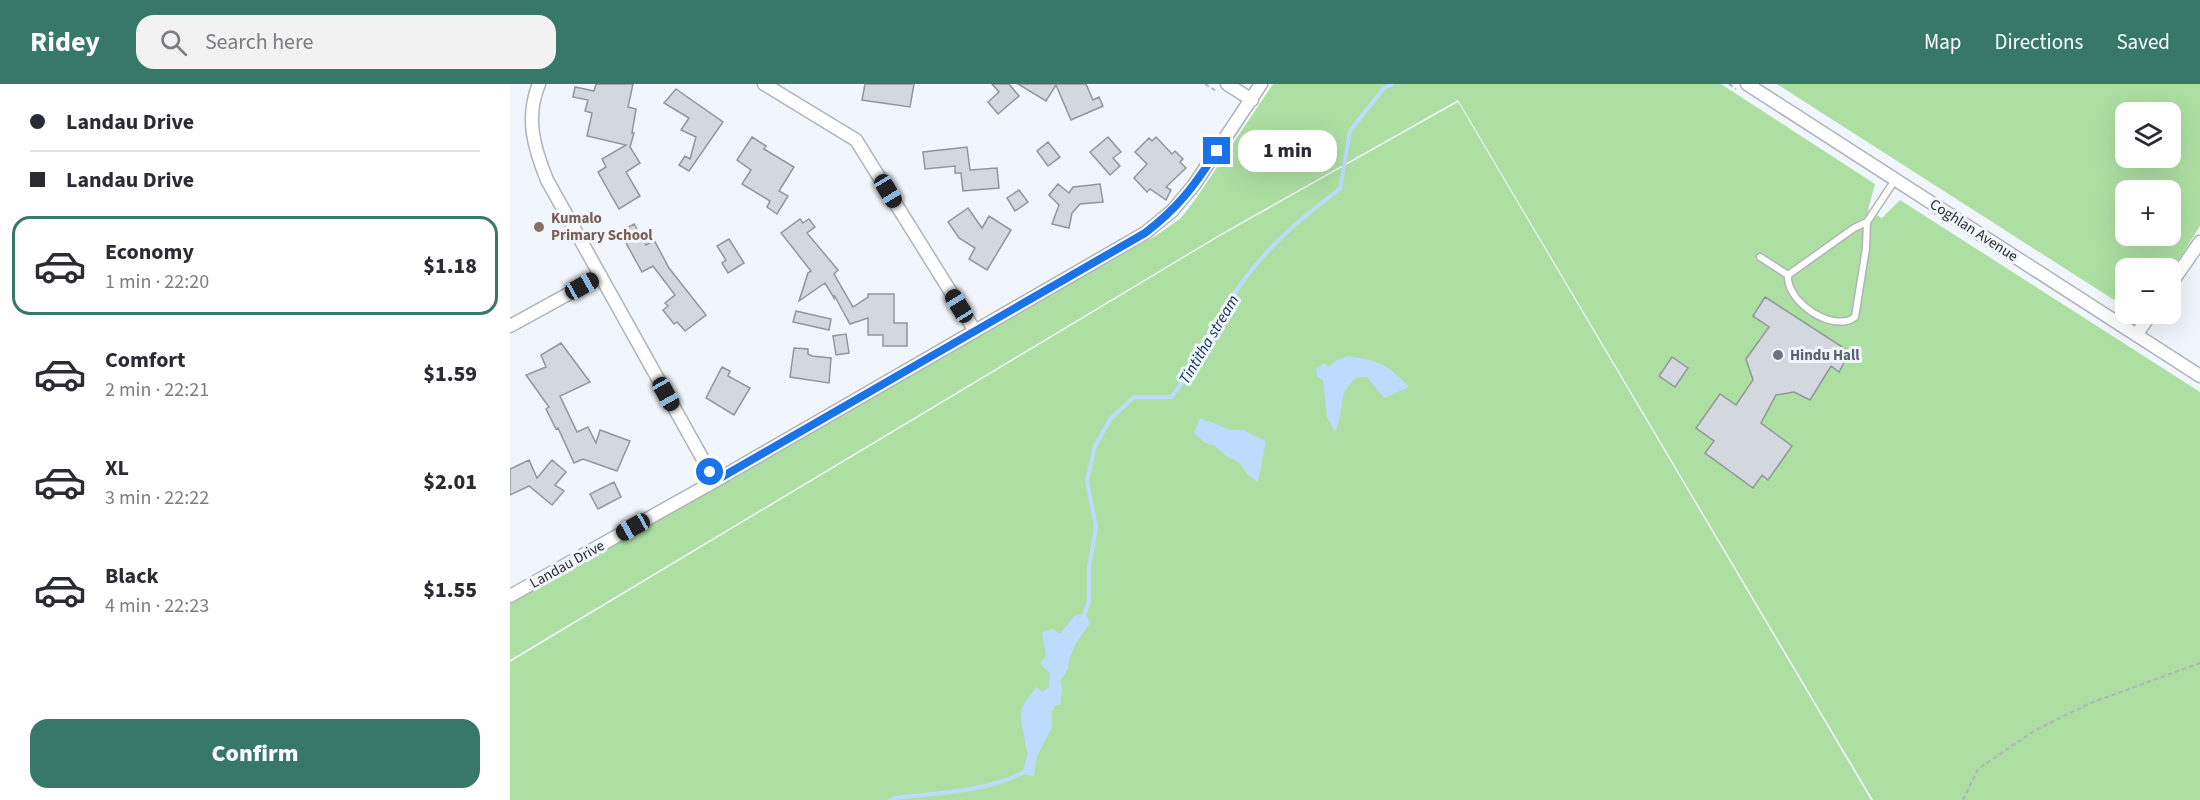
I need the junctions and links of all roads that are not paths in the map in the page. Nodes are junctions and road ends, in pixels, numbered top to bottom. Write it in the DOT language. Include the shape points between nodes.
graph roads {
  1 [pos="539,84"];
  2 [pos="764,84"];
  3 [pos="1227,84"];
  4 [pos="1262,84"];
  5 [pos="1747,84"];
  6 [pos="1252,100"];
  7 [pos="1895,180"];
  8 [pos="1867,222"];
  9 [pos="2200,242"];
  10 [pos="1760,257"];
  11 [pos="2181,269"];
  12 [pos="1788,275"];
  13 [pos="600,276"];
  14 [pos="2144,324"];
  15 [pos="510,326"];
  16 [pos="975,332"];
  17 [pos="2136,335"];
  18 [pos="2200,376"];
  19 [pos="715,481"];
  20 [pos="510,596"];
  1 -- 13 [label="street" via="531,108 536,154"];
  2 -- 16 [label="street" via="856,140"];
  3 -- 6 [label="street"];
  4 -- 6 [label="street, Landau Drive"];
  5 -- 7 [label="street, Coghlan Avenue"];
  6 -- 16 [label="street, Landau Drive" via="1172,212 1145,233"];
  7 -- 8 [label="lane"];
  7 -- 17 [label="street, Coghlan Avenue"];
  8 -- 12 [label="lane"];
  8 -- 12 [label="lane" via="1855,317 1846,322 1826,319 1808,310 1787,284"];
  9 -- 11 [label="street"];
  10 -- 12 [label="lane"];
  13 -- 15 [label="street"];
  13 -- 19 [label="street"];
  14 -- 17 [label="street"];
  16 -- 19 [label="street, Landau Drive"];
  17 -- 18 [label="street, Coghlan Avenue"];
  19 -- 20 [label="street, Landau Drive"];
}
